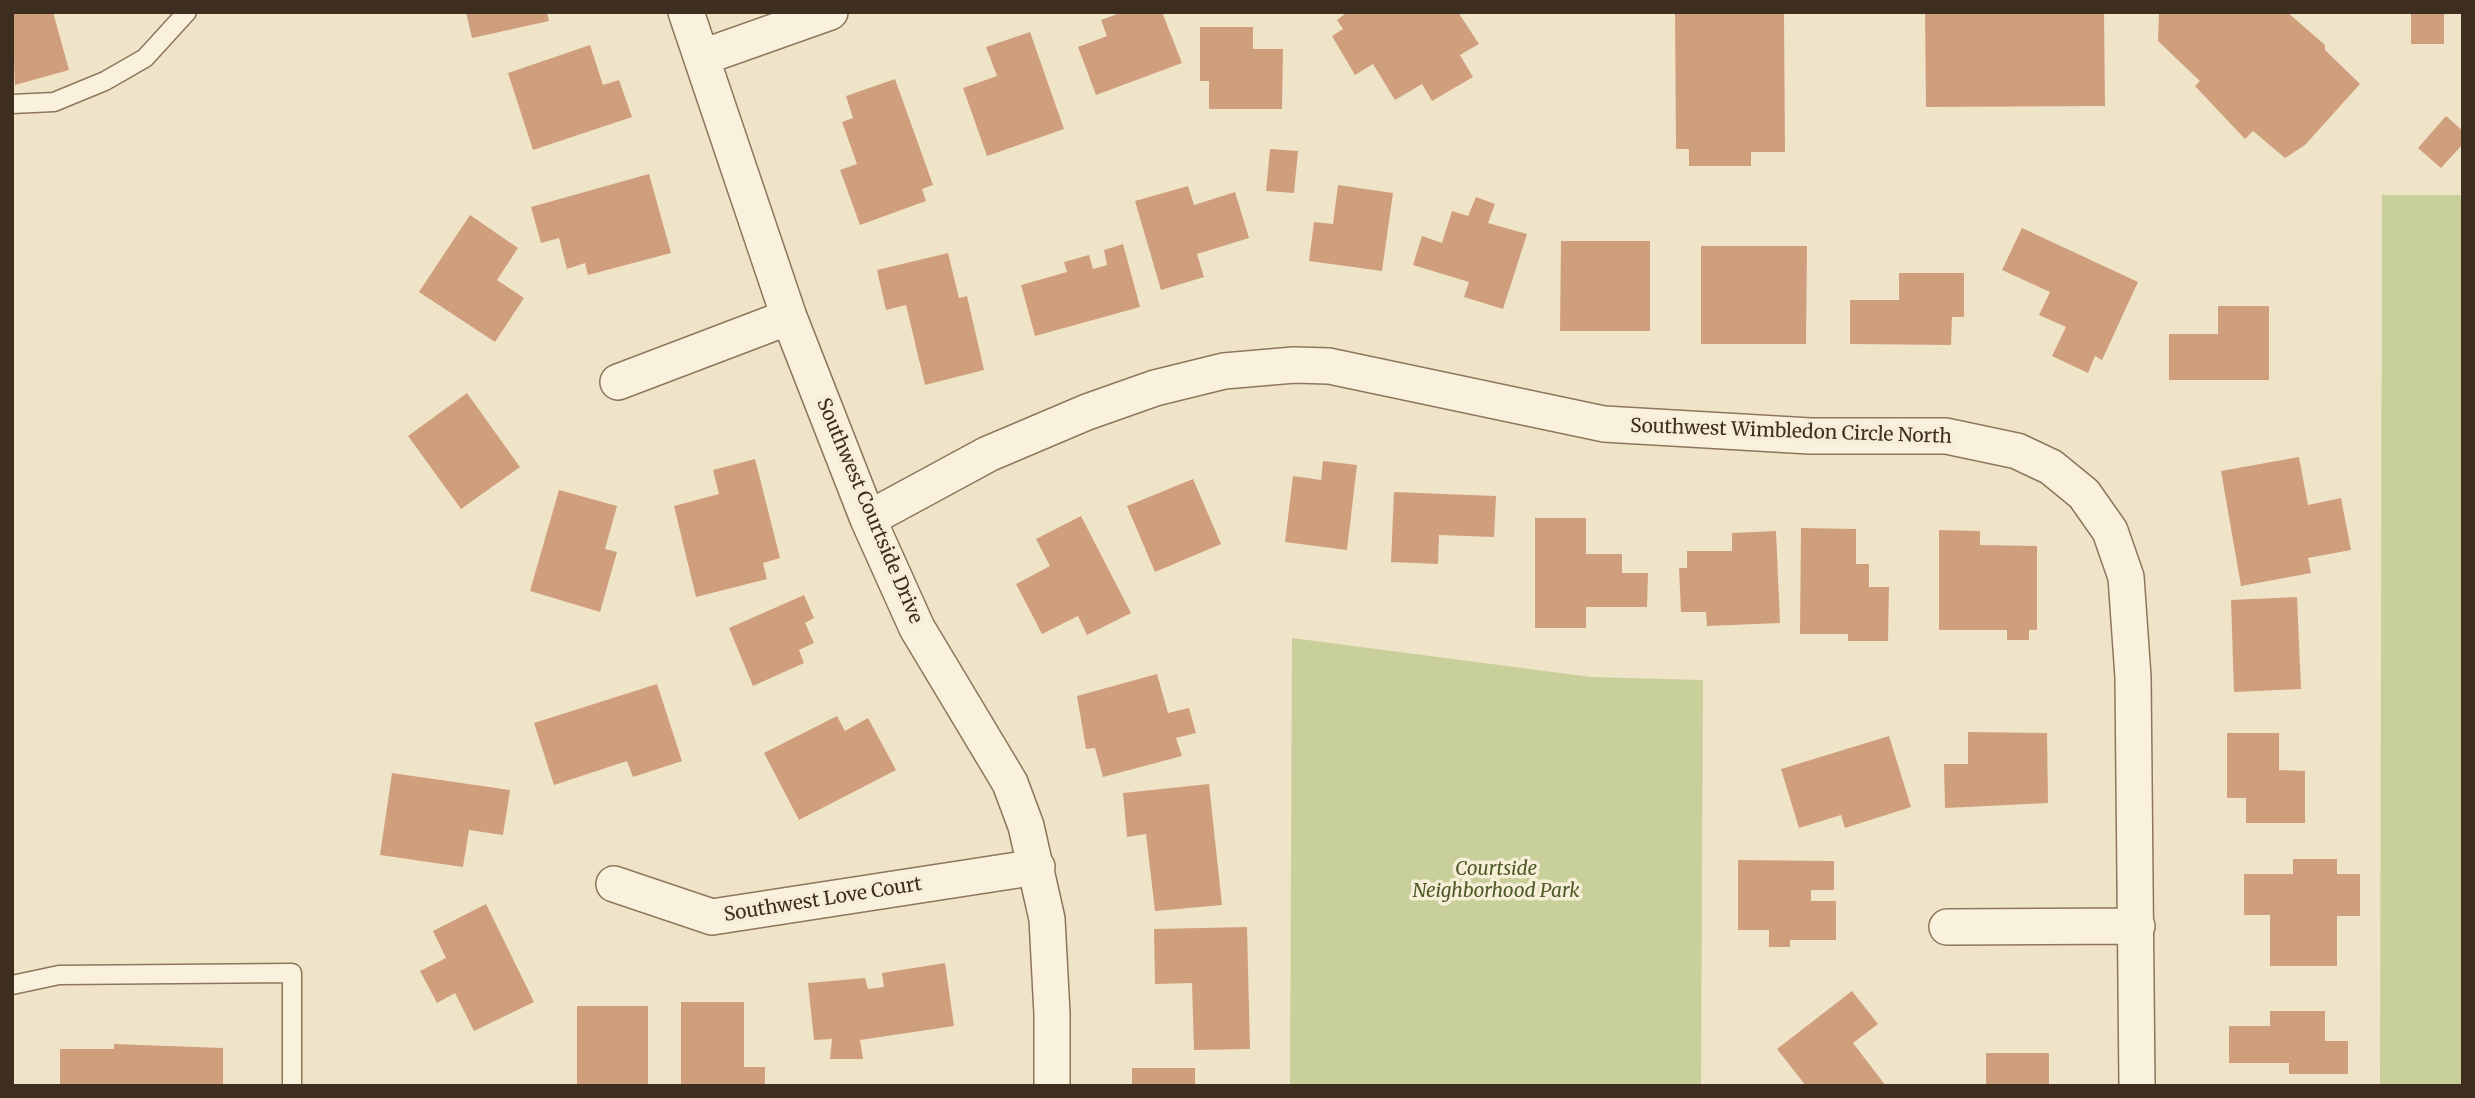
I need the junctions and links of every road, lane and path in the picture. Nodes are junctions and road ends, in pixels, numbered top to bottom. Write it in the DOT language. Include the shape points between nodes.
graph roads {
  1 [pos="187,12"];
  2 [pos="686,12"];
  3 [pos="830,12"];
  4 [pos="703,57"];
  5 [pos="12,104"];
  6 [pos="789,317"];
  7 [pos="618,382"];
  8 [pos="868,519"];
  9 [pos="1037,867"];
  10 [pos="614,884"];
  11 [pos="2137,926"];
  12 [pos="1947,928"];
  13 [pos="12,985"];
  14 [pos="292,1086"];
  15 [pos="1052,1086"];
  16 [pos="2137,1086"];
  1 -- 5 [label="lane" via="145,58 105,81 54,102"];
  2 -- 4 [label="street, Southwest Courtside Drive"];
  3 -- 4 [label="street"];
  4 -- 6 [label="street, Southwest Courtside Drive"];
  6 -- 7 [label="street"];
  6 -- 8 [label="street, Southwest Courtside Drive"];
  8 -- 9 [label="street, Southwest Courtside Drive" via="917,628 1010,783"];
  8 -- 11 [label="street, Southwest Wimbledon Circle North" via="988,454 1087,412 1224,371 1294,365 1341,369 1604,424 1810,436 1946,436 2017,451 2051,467 2084,494 2110,531 2126,577 2133,677"];
  9 -- 10 [label="street, Southwest Love Court" via="712,917"];
  9 -- 15 [label="street, Southwest Courtside Drive" via="1047,919"];
  11 -- 12 [label="street"];
  11 -- 16 [label="street, Southwest Wimbledon Circle North"];
  13 -- 14 [label="lane" via="59,975 292,972"];
}
